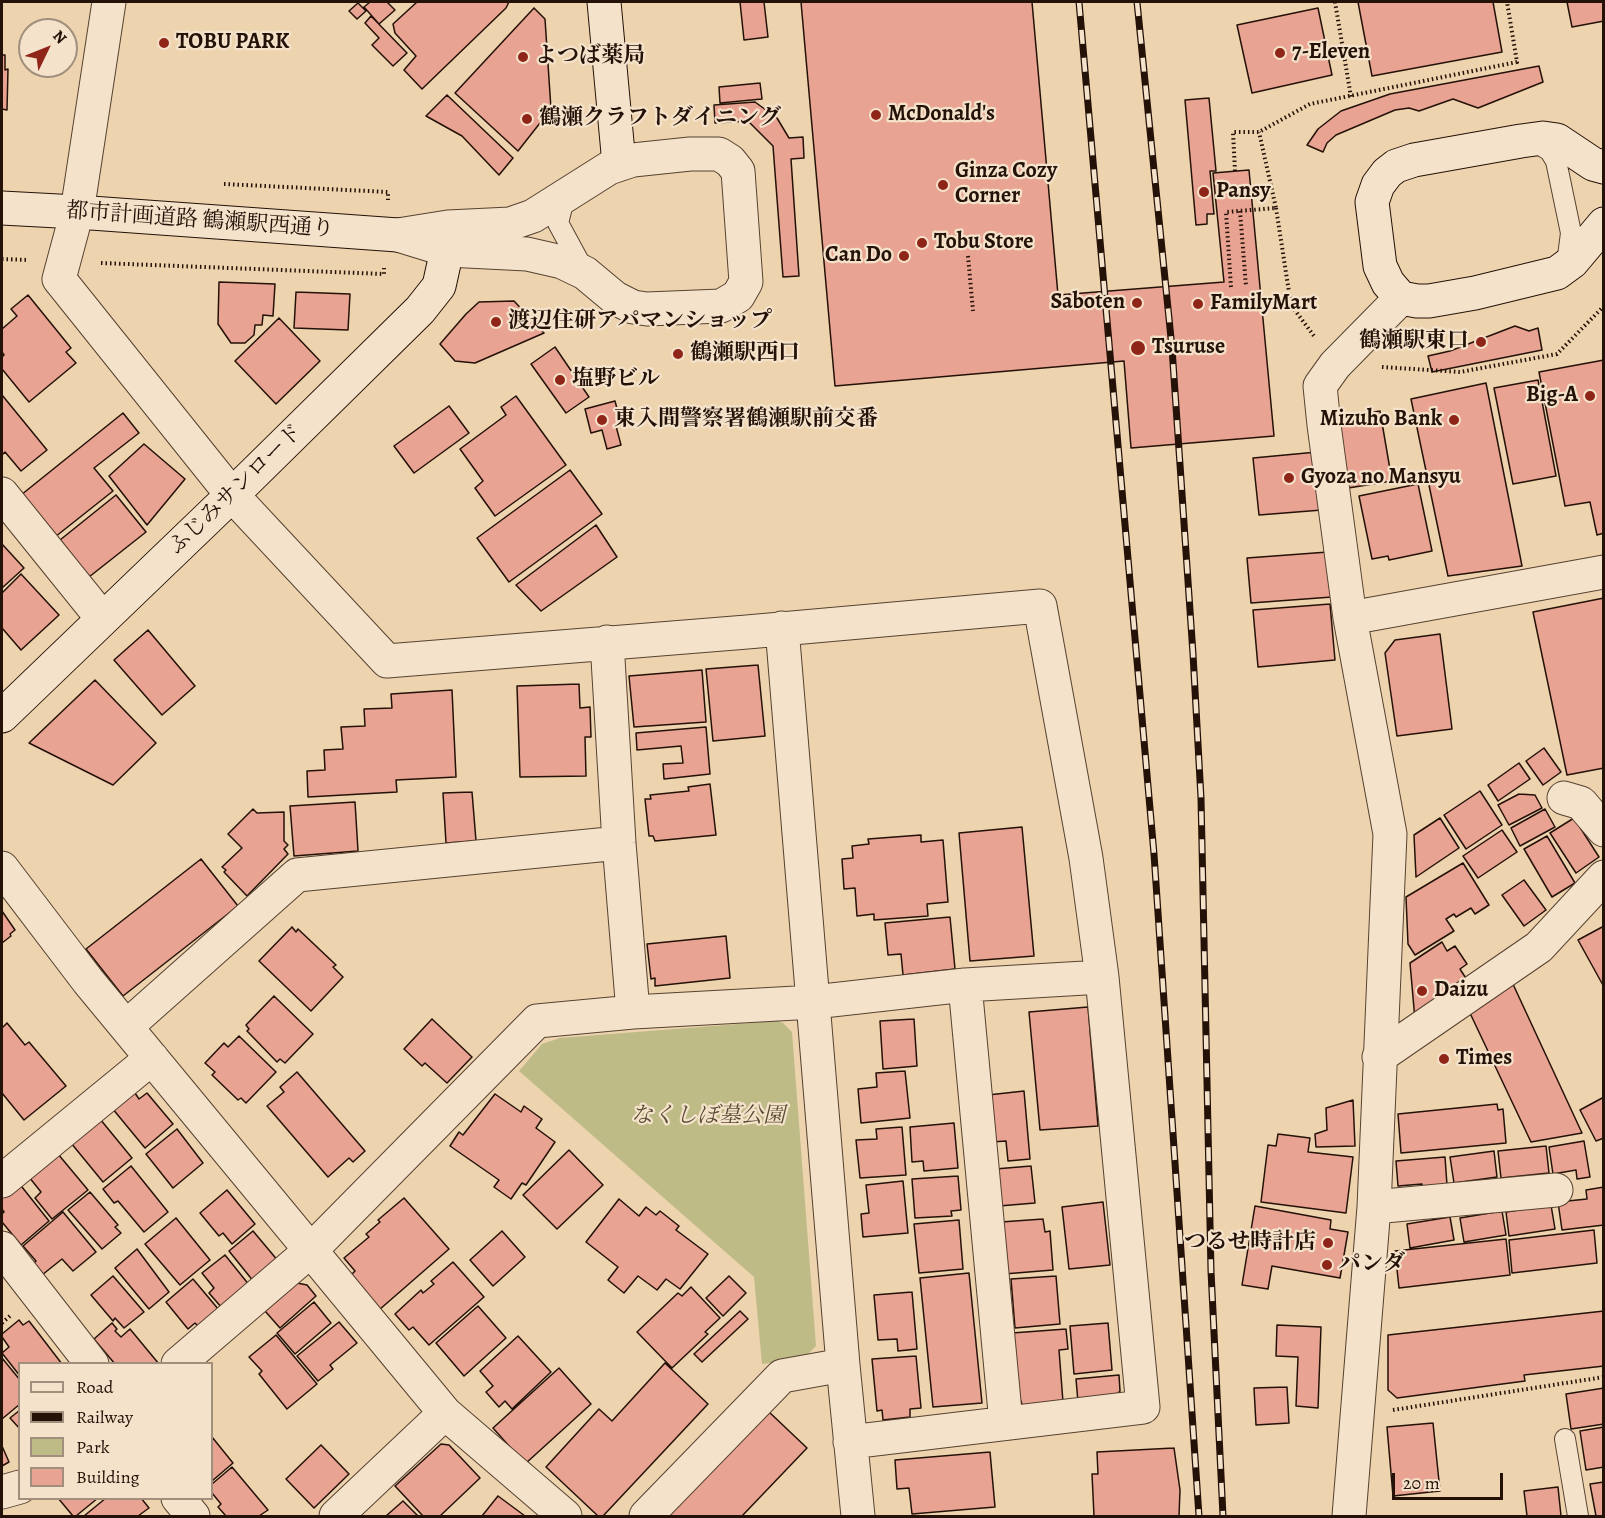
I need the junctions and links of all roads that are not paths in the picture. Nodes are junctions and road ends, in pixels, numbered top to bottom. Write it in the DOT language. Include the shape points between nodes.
graph roads {
  1 [pos="109,2"];
  2 [pos="604,2"];
  3 [pos="1532,140"];
  4 [pos="619,164"];
  5 [pos="1604,167"];
  6 [pos="569,194"];
  7 [pos="2,208"];
  8 [pos="76,212"];
  9 [pos="1604,224"];
  10 [pos="390,234"];
  11 [pos="447,250"];
  12 [pos="1567,266"];
  13 [pos="585,273"];
  14 [pos="1401,298"];
  15 [pos="232,495"];
  16 [pos="6,510"];
  17 [pos="1604,572"];
  18 [pos="102,618"];
  19 [pos="1350,618"];
  20 [pos="782,628"];
  21 [pos="607,642"];
  22 [pos="2,716"];
  23 [pos="1564,798"];
  24 [pos="1604,830"];
  25 [pos="619,843"];
  26 [pos="2,868"];
  27 [pos="1604,877"];
  28 [pos="1102,977"];
  29 [pos="965,985"];
  30 [pos="814,1002"];
  31 [pos="633,1012"];
  32 [pos="126,1027"];
  33 [pos="1379,1057"];
  34 [pos="152,1058"];
  35 [pos="2,1181"];
  36 [pos="1556,1190"];
  37 [pos="1374,1207"];
  38 [pos="2,1248"];
  39 [pos="310,1251"];
  40 [pos="90,1362"];
  41 [pos="180,1362"];
  42 [pos="843,1365"];
  43 [pos="445,1413"];
  44 [pos="1006,1423"];
  45 [pos="1565,1439"];
  46 [pos="850,1442"];
  47 [pos="18,1488"];
  48 [pos="2,1492"];
  49 [pos="180,1500"];
  50 [pos="192,1516"];
  51 [pos="336,1516"];
  52 [pos="565,1516"];
  53 [pos="646,1516"];
  54 [pos="858,1516"];
  55 [pos="1349,1516"];
  56 [pos="1578,1516"];
  1 -- 8 [label="street"];
  2 -- 4 [label="street"];
  3 -- 5 [label="street" via="1557,140"];
  3 -- 12 [label="lane" via="1550,151 1556,161 1571,233"];
  3 -- 14 [label="street" via="1414,160 1387,173 1372,202 1374,223 1380,266"];
  4 -- 6 [label="street"];
  4 -- 13 [label="street" via="690,154 719,154 730,161 738,171 746,282 738,296 721,306 647,309 615,298"];
  6 -- 10 [label="street" via="533,216 510,224"];
  6 -- 13 [label="lane" via="558,223"];
  7 -- 8 [label="street, 都市計画道路 鶴瀬駅西通り"];
  8 -- 10 [label="street, 都市計画道路 鶴瀬駅西通り"];
  8 -- 15 [label="street" via="60,279"];
  9 -- 12 [label="street"];
  10 -- 11 [label="street"];
  11 -- 13 [label="street" via="527,254 562,262"];
  11 -- 15 [label="street, ふじみサンロード" via="439,286 420,310"];
  12 -- 14 [label="street" via="1557,273 1475,293 1429,301"];
  14 -- 19 [label="street" via="1335,365 1320,386"];
  15 -- 18 [label="street, ふじみサンロード"];
  15 -- 21 [label="street" via="387,661"];
  16 -- 18 [label="street"];
  17 -- 19 [label="street"];
  18 -- 22 [label="street, ふじみサンロード"];
  19 -- 33 [label="street" via="1390,834"];
  20 -- 21 [label="street"];
  20 -- 28 [label="street" via="1040,606 1086,858"];
  20 -- 30 [label="street"];
  21 -- 25 [label="street"];
  23 -- 24 [label="street" via="1581,803"];
  25 -- 31 [label="street"];
  25 -- 32 [label="street" via="297,875"];
  26 -- 32 [label="street"];
  27 -- 33 [label="street" via="1539,947"];
  28 -- 29 [label="street"];
  28 -- 44 [label="street" via="1143,1407"];
  29 -- 30 [label="street"];
  29 -- 44 [label="street"];
  30 -- 31 [label="street"];
  30 -- 42 [label="street"];
  31 -- 39 [label="street" via="537,1021"];
  32 -- 34 [label="street"];
  33 -- 37 [label="street"];
  34 -- 35 [label="street"];
  34 -- 39 [label="street"];
  36 -- 37 [label="street"];
  37 -- 55 [label="street"];
  38 -- 40 [label="street"];
  39 -- 41 [label="street"];
  39 -- 43 [label="street"];
  42 -- 46 [label="street"];
  42 -- 53 [label="street" via="782,1376"];
  43 -- 51 [label="street"];
  43 -- 52 [label="street"];
  44 -- 46 [label="street"];
  45 -- 56 [label="lane"];
  46 -- 54 [label="street"];
  47 -- 48 [label="street"];
  49 -- 50 [label="street"];
}
